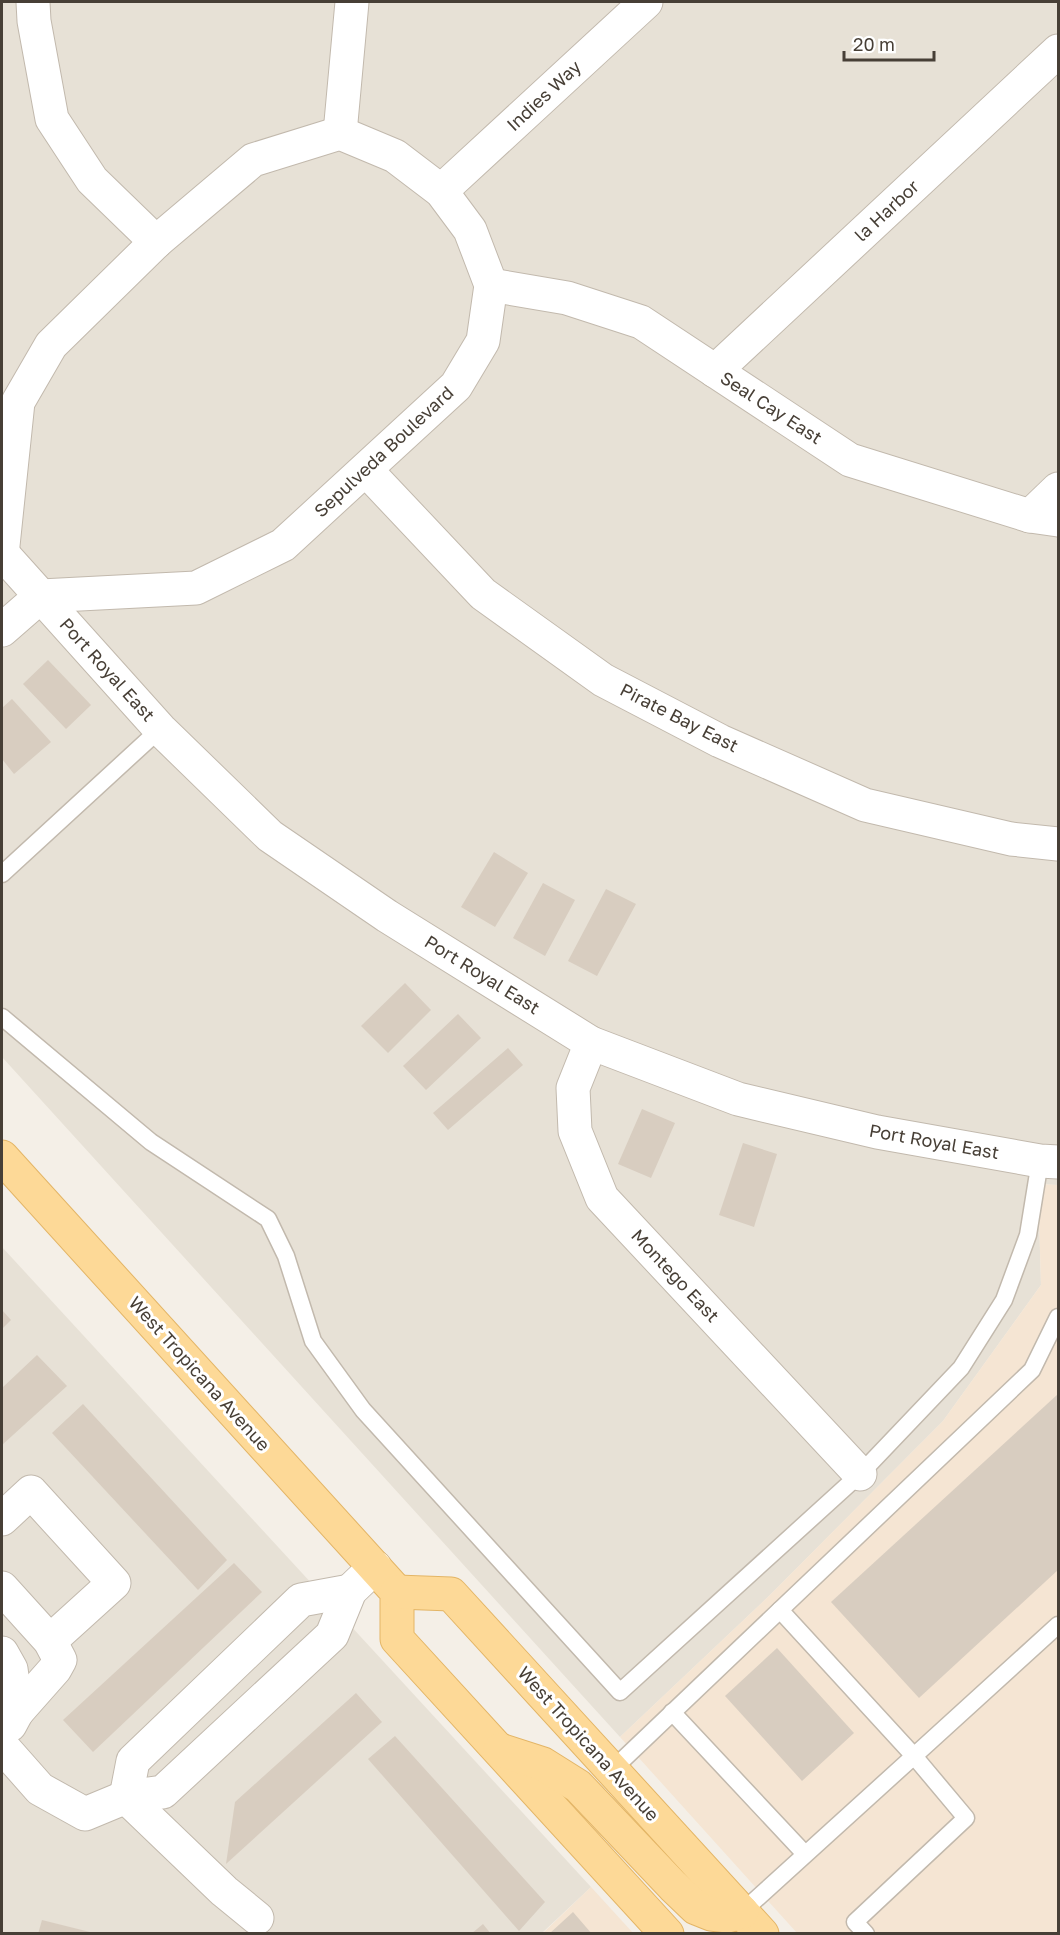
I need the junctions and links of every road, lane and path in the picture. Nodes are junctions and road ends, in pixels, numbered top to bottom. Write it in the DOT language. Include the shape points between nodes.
graph roads {
  1 [pos="33,2"];
  2 [pos="352,2"];
  3 [pos="646,2"];
  4 [pos="1059,51"];
  5 [pos="340,133"];
  6 [pos="441,191"];
  7 [pos="156,242"];
  8 [pos="491,285"];
  9 [pos="715,371"];
  10 [pos="366,470"];
  11 [pos="1059,489"];
  12 [pos="1044,518"];
  13 [pos="14,567"];
  14 [pos="2,630"];
  15 [pos="160,729"];
  16 [pos="1059,844"];
  17 [pos="2,874"];
  18 [pos="2,1017"];
  19 [pos="591,1042"];
  20 [pos="2,1157"];
  21 [pos="1049,1162"];
  22 [pos="1059,1317"];
  23 [pos="860,1474"];
  24 [pos="2,1519"];
  25 [pos="375,1567"];
  26 [pos="2,1588"];
  27 [pos="350,1591"];
  28 [pos="397,1592"];
  29 [pos="780,1610"];
  30 [pos="1059,1625"];
  31 [pos="50,1641"];
  32 [pos="2,1653"];
  33 [pos="672,1712"];
  34 [pos="9,1724"];
  35 [pos="2,1746"];
  36 [pos="498,1749"];
  37 [pos="914,1756"];
  38 [pos="612,1770"];
  39 [pos="126,1797"];
  40 [pos="805,1854"];
  41 [pos="257,1918"];
  42 [pos="752,1923"];
  43 [pos="667,1934"];
  44 [pos="866,1934"];
  1 -- 7 [label="street" via="52,119 92,180"];
  2 -- 5 [label="street"];
  3 -- 6 [label="street, Indies Way"];
  4 -- 9 [label="street, la Harbor"];
  5 -- 6 [label="street, Sepulveda Boulevard" via="396,156"];
  5 -- 7 [label="street" via="253,160"];
  6 -- 8 [label="street, Sepulveda Boulevard" via="470,230"];
  7 -- 13 [label="street" via="51,345 18,402"];
  8 -- 9 [label="street, Seal Cay East" via="567,298 641,322"];
  8 -- 10 [label="street, Sepulveda Boulevard" via="483,341 456,386"];
  9 -- 12 [label="street, Seal Cay East" via="850,460"];
  10 -- 13 [label="street, Sepulveda Boulevard" via="284,545 196,588"];
  10 -- 16 [label="street, Pirate Bay East" via="483,594 603,680 720,741 865,805 1011,839"];
  11 -- 12 [label="street"];
  13 -- 14 [label="street"];
  13 -- 15 [label="street, Port Royal East"];
  15 -- 17 [label="lane"];
  15 -- 19 [label="street, Port Royal East" via="270,836 387,916"];
  18 -- 23 [label="lane" via="151,1142 268,1219 286,1256 313,1341 371,1418 620,1692"];
  19 -- 21 [label="street, Port Royal East" via="738,1099 877,1132"];
  19 -- 23 [label="street, Montego East" via="573,1088 575,1131 602,1198"];
  20 -- 25 [label="main road, West Tropicana Avenue"];
  21 -- 23 [label="lane" via="1004,1300 960,1368"];
  22 -- 29 [label="lane" via="1032,1370"];
  24 -- 31 [label="street" via="31,1492 114,1583"];
  25 -- 27 [label="street"];
  25 -- 28 [label="main road, West Tropicana Avenue"];
  26 -- 31 [label="street"];
  27 -- 39 [label="street" via="332,1635 163,1792"];
  27 -- 39 [label="street" via="301,1600 134,1761"];
  28 -- 36 [label="main road" via="397,1639"];
  28 -- 38 [label="main road, West Tropicana Avenue" via="451,1594"];
  29 -- 33 [label="lane"];
  29 -- 37 [label="lane"];
  30 -- 37 [label="lane"];
  31 -- 34 [label="street" via="60,1660"];
  32 -- 34 [label="street" via="11,1669"];
  33 -- 38 [label="lane"];
  33 -- 40 [label="lane"];
  35 -- 39 [label="street" via="40,1789 85,1814"];
  36 -- 42 [label="main road" via="543,1764 578,1786 696,1908"];
  36 -- 43 [label="main road"];
  37 -- 40 [label="lane"];
  37 -- 44 [label="lane" via="966,1818 855,1922"];
  38 -- 42 [label="main road, West Tropicana Avenue"];
  39 -- 41 [label="street"];
  40 -- 42 [label="lane"];
}
